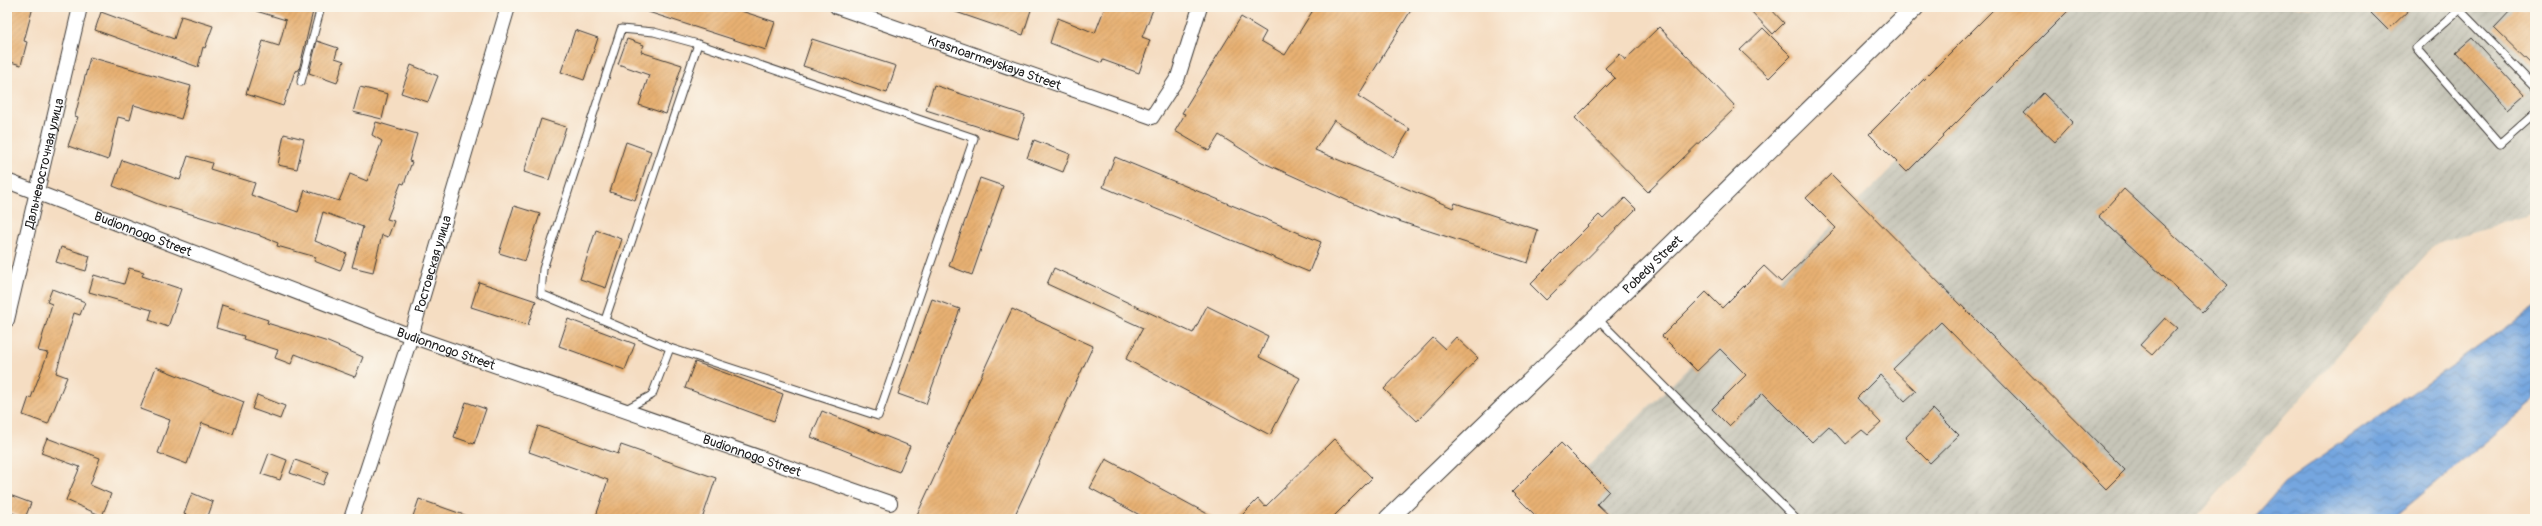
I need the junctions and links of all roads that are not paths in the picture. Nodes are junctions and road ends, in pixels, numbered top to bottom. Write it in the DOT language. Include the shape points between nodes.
graph roads {
  1 [pos="80,7"];
  2 [pos="322,7"];
  3 [pos="508,7"];
  4 [pos="837,7"];
  5 [pos="1200,7"];
  6 [pos="1915,7"];
  7 [pos="2458,8"];
  8 [pos="859,10"];
  9 [pos="698,44"];
  10 [pos="301,82"];
  11 [pos="2535,87"];
  12 [pos="2535,113"];
  13 [pos="7,181"];
  14 [pos="36,191"];
  15 [pos="1597,318"];
  16 [pos="7,320"];
  17 [pos="605,320"];
  18 [pos="410,336"];
  19 [pos="670,348"];
  20 [pos="624,410"];
  21 [pos="890,503"];
  22 [pos="351,519"];
  23 [pos="1388,519"];
  24 [pos="1796,519"];
  1 -- 14 [label="street, Дальневосточная улица"];
  2 -- 10 [label="lane"];
  3 -- 18 [label="street, Ростовская улица"];
  4 -- 8 [label="street, Krasnoarmeyskaya Street"];
  5 -- 8 [label="street, Krasnoarmeyskaya Street" via="1178,77 1152,117"];
  6 -- 15 [label="street, Pobedy Street"];
  7 -- 11 [label="lane"];
  7 -- 12 [label="lane" via="2416,48 2500,144"];
  9 -- 17 [label="lane"];
  9 -- 17 [label="lane" via="654,32 620,29 543,269 541,294"];
  9 -- 19 [label="lane" via="974,138 878,416"];
  13 -- 14 [label="street, Budionnogo Street"];
  14 -- 16 [label="street, Дальневосточная улица"];
  14 -- 18 [label="street, Budionnogo Street"];
  15 -- 23 [label="street, Pobedy Street"];
  15 -- 24 [label="lane"];
  17 -- 19 [label="lane"];
  18 -- 20 [label="street, Budionnogo Street"];
  18 -- 22 [label="street, Ростовская улица"];
  19 -- 20 [label="lane" via="652,395"];
  20 -- 21 [label="street, Budionnogo Street"];
}
